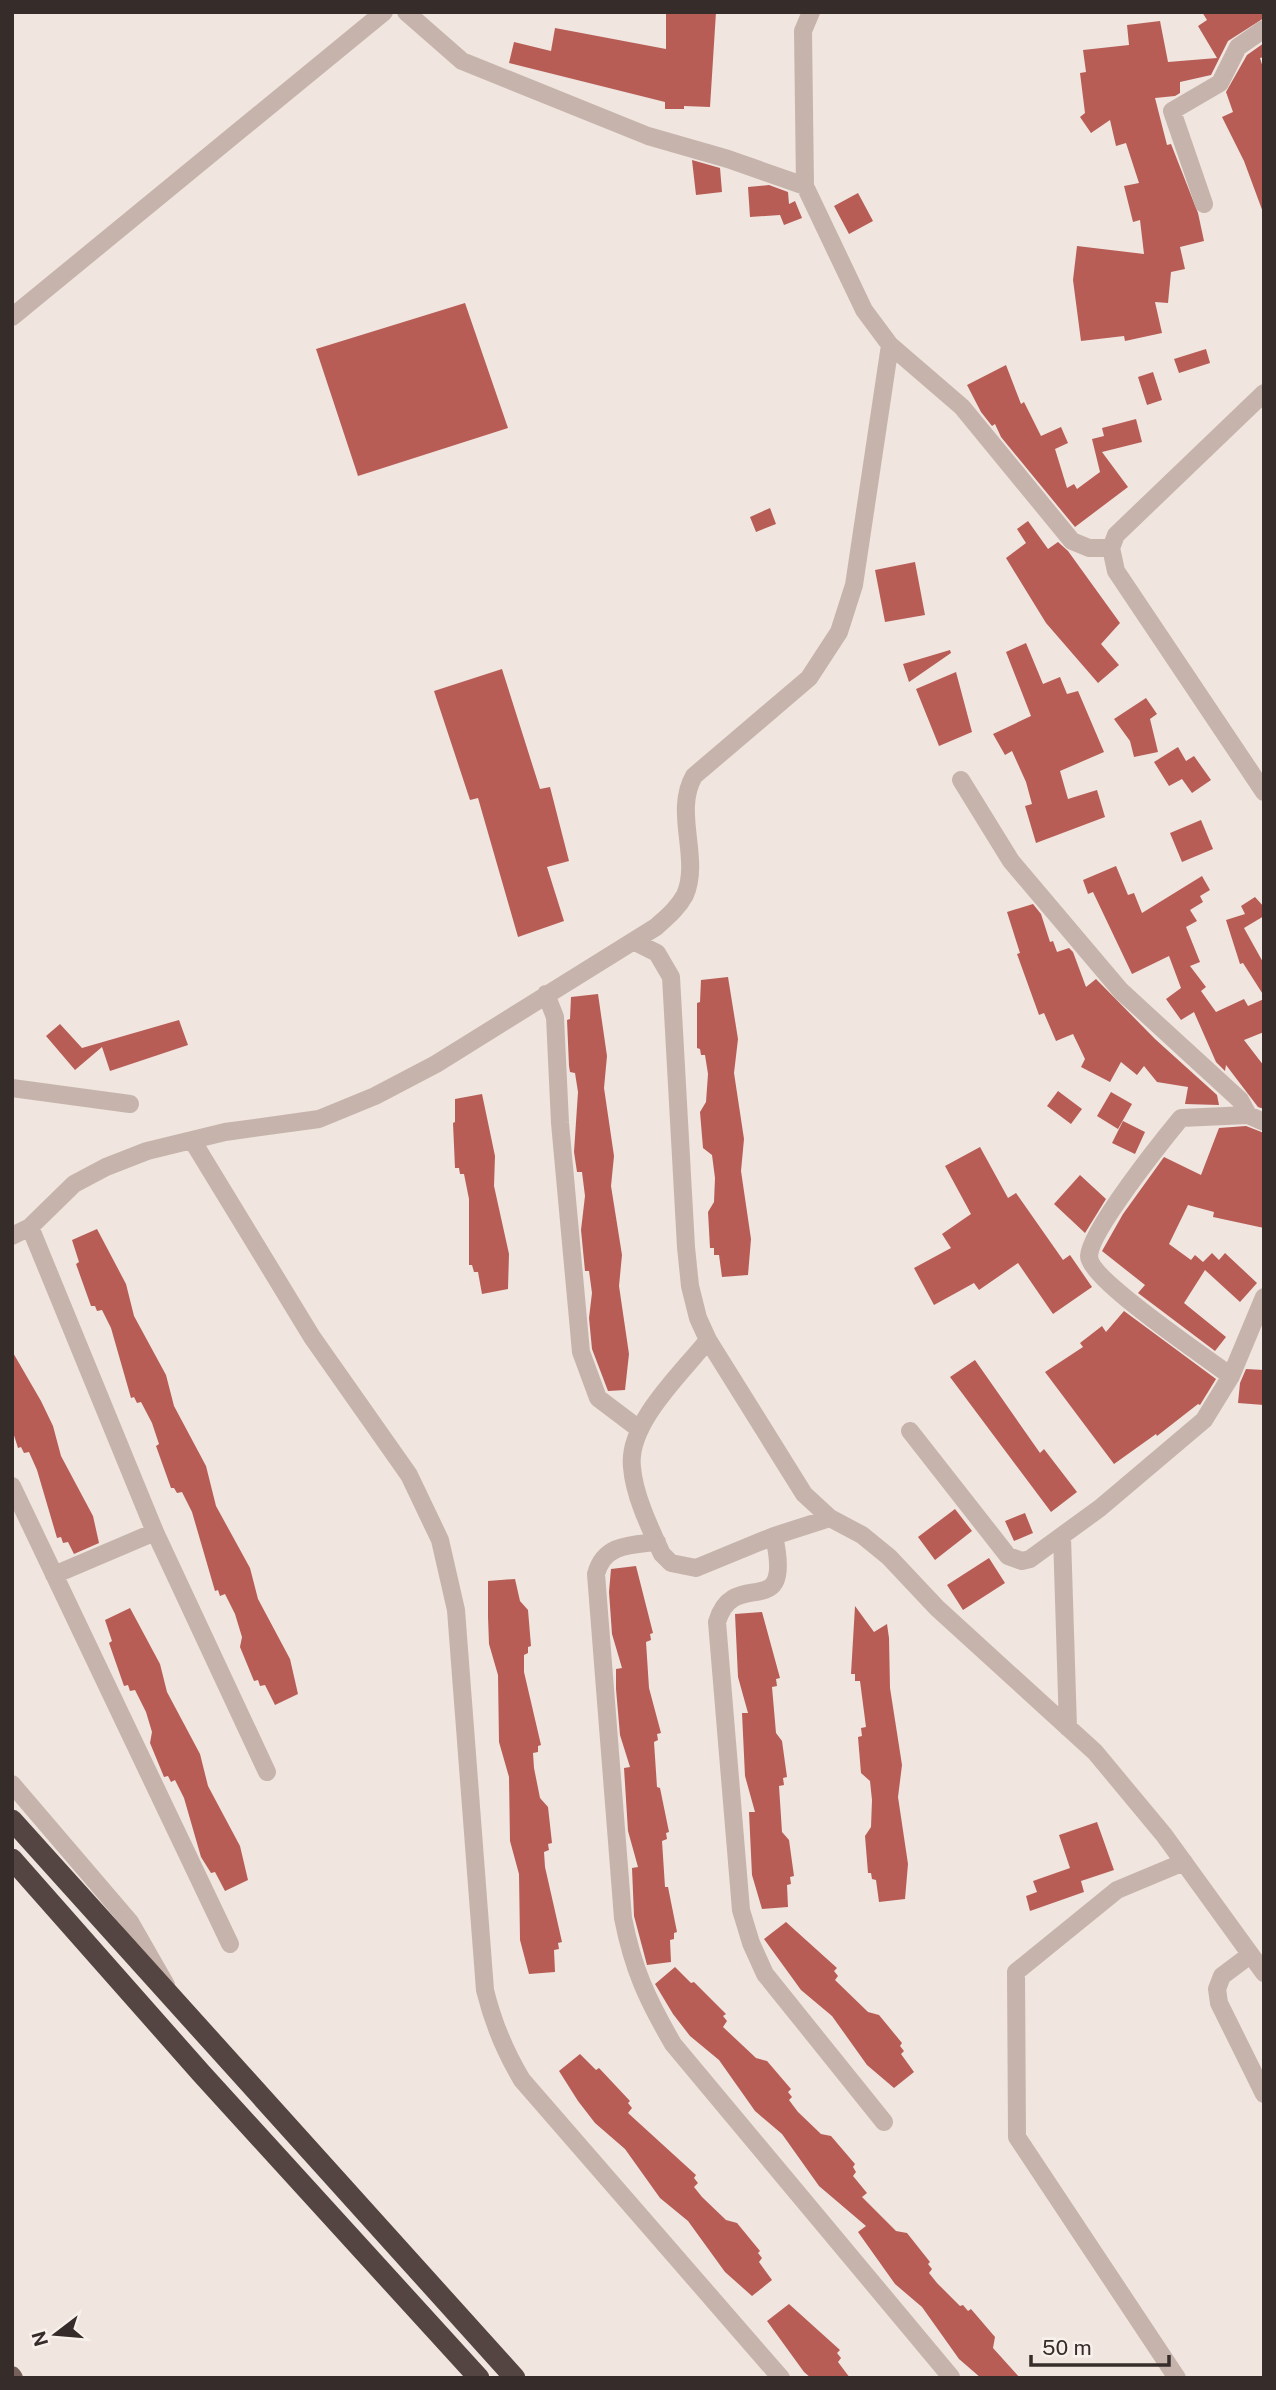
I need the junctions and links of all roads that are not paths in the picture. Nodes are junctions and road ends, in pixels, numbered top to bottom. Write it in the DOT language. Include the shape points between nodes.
graph roads {
  1 [pos="384,12"];
  2 [pos="406,12"];
  3 [pos="811,12"];
  4 [pos="1264,29"];
  5 [pos="805,186"];
  6 [pos="1204,204"];
  7 [pos="12,317"];
  8 [pos="890,345"];
  9 [pos="1264,393"];
  10 [pos="1111,548"];
  11 [pos="961,780"];
  12 [pos="1264,792"];
  13 [pos="633,941"];
  14 [pos="546,994"];
  15 [pos="12,1088"];
  16 [pos="131,1104"];
  17 [pos="1256,1118"];
  18 [pos="192,1140"];
  19 [pos="30,1227"];
  20 [pos="12,1236"];
  21 [pos="1264,1297"];
  22 [pos="708,1340"];
  23 [pos="1231,1376"];
  24 [pos="639,1429"];
  25 [pos="910,1431"];
  26 [pos="12,1486"];
  27 [pos="830,1518"];
  28 [pos="155,1532"];
  29 [pos="774,1536"];
  30 [pos="1062,1536"];
  31 [pos="657,1542"];
  32 [pos="54,1574"];
  33 [pos="1068,1728"];
  34 [pos="267,1772"];
  35 [pos="12,1784"];
  36 [pos="12,1820"];
  37 [pos="12,1859"];
  38 [pos="1184,1861"];
  39 [pos="230,1944"];
  40 [pos="1250,1955"];
  41 [pos="1264,1973"];
  42 [pos="169,1992"];
  43 [pos="1264,2094"];
  44 [pos="884,2122"];
  45 [pos="951,2377"];
  46 [pos="479,2378"];
  47 [pos="515,2378"];
  48 [pos="781,2378"];
  49 [pos="1177,2378"];
  1 -- 7 [label="street"];
  2 -- 5 [label="street" via="461,61 648,136"];
  3 -- 5 [label="street" via="803,31"];
  4 -- 6 [label="street" via="1238,47 1220,83 1172,111"];
  5 -- 8 [label="street" via="864,310"];
  8 -- 10 [label="street" via="962,407 1072,541 1089,548"];
  8 -- 13 [label="street" via="854,585 839,632 809,678 694,776 685,791 686,892 677,908"];
  9 -- 10 [label="street" via="1116,535"];
  10 -- 12 [label="street" via="1116,571"];
  11 -- 17 [label="street" via="1011,861 1121,990"];
  13 -- 14 [label="street"];
  13 -- 22 [label="street" via="657,953 671,977 690,1286"];
  14 -- 18 [label="street" via="436,1063 353,1106 319,1119"];
  14 -- 24 [label="street" via="555,1017 581,1352 598,1398"];
  15 -- 16 [label="street"];
  17 -- 23 [label="street" via="1181,1118 1145,1162 1089,1254 1091,1264 1108,1284"];
  18 -- 19 [label="street" via="146,1151 74,1184"];
  18 -- 48 [label="street" via="312,1337 409,1475 440,1540 456,1610 485,1990 505,2052 522,2080"];
  19 -- 20 [label="street"];
  19 -- 28 [label="street"];
  21 -- 23 [label="street"];
  22 -- 24 [label="street"];
  22 -- 27 [label="street" via="793,1480"];
  23 -- 30 [label="street" via="1204,1420 1183,1441"];
  24 -- 31 [label="street" via="631,1466"];
  25 -- 30 [label="street" via="1008,1556 1030,1559"];
  26 -- 32 [label="street"];
  27 -- 29 [label="street"];
  27 -- 33 [label="street" via="883,1551 937,1608"];
  28 -- 32 [label="street"];
  28 -- 34 [label="street"];
  29 -- 31 [label="street" via="696,1568 671,1563"];
  29 -- 44 [label="street" via="780,1572 777,1582 769,1589 727,1602 717,1622 741,1910 765,1973"];
  30 -- 33 [label="street"];
  31 -- 45 [label="street" via="611,1550 596,1574 623,1918 632,1964 673,2044"];
  32 -- 39 [label="street"];
  33 -- 38 [label="street" via="1118,1779"];
  35 -- 42 [label="street" via="131,1922"];
  36 -- 42 [label="highway"];
  37 -- 46 [label="highway"];
  38 -- 40 [label="street"];
  38 -- 49 [label="street" via="1117,1889 1016,1972 1017,2137"];
  40 -- 41 [label="street"];
  40 -- 43 [label="street" via="1222,1976 1217,1996"];
  42 -- 47 [label="highway"];
}
